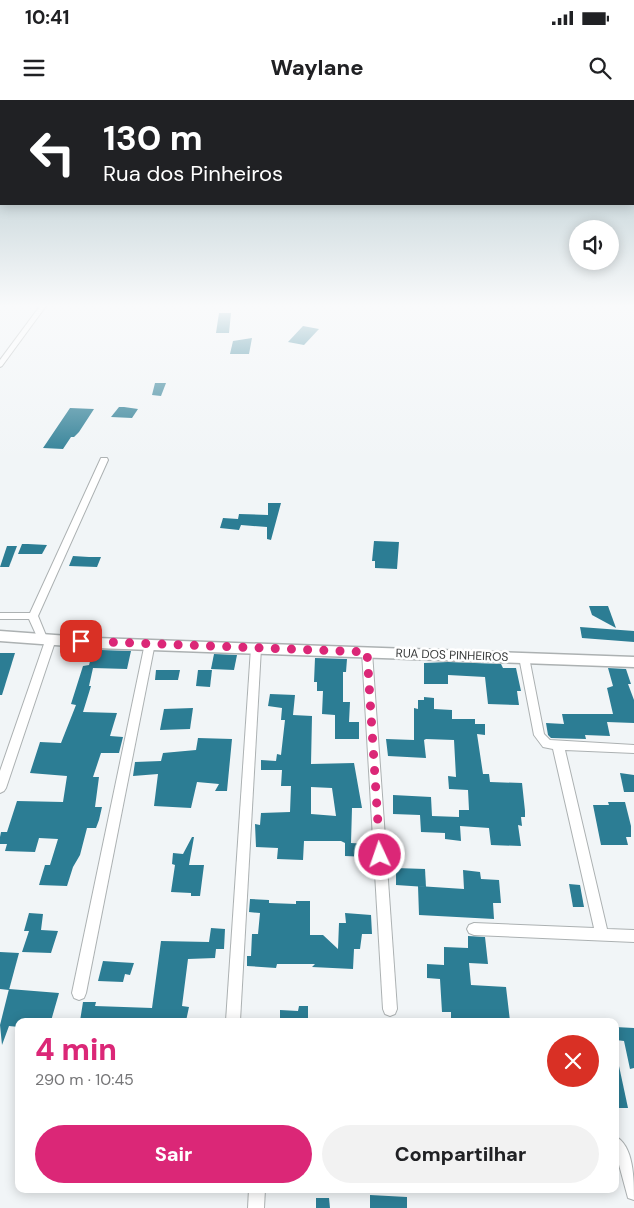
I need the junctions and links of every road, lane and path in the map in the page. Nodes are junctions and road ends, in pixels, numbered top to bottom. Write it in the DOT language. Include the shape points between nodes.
graph roads {
  1 [pos="104,460"];
  2 [pos="0,616"];
  3 [pos="33,616"];
  4 [pos="0,636"];
  5 [pos="46,639"];
  6 [pos="150,643"];
  7 [pos="256,648"];
  8 [pos="367,652"];
  9 [pos="524,657"];
  10 [pos="634,662"];
  11 [pos="558,746"];
  12 [pos="634,749"];
  13 [pos="0,788"];
  14 [pos="474,929"];
  15 [pos="602,934"];
  16 [pos="634,936"];
  17 [pos="79,993"];
  18 [pos="390,1009"];
  19 [pos="233,1018"];
  20 [pos="619,1149"];
  21 [pos="634,1192"];
  22 [pos="257,1193"];
  23 [pos="256,1208"];
  1 -- 3 [label="street"];
  2 -- 3 [label="street"];
  3 -- 5 [label="street"];
  4 -- 5 [label="street, RUA DOS PINHEIROS"];
  5 -- 6 [label="street, RUA DOS PINHEIROS"];
  5 -- 13 [label="street"];
  6 -- 7 [label="street, RUA DOS PINHEIROS"];
  6 -- 17 [label="street"];
  7 -- 8 [label="street, RUA DOS PINHEIROS"];
  7 -- 19 [label="street"];
  8 -- 9 [label="street, RUA DOS PINHEIROS"];
  8 -- 18 [label="street"];
  9 -- 10 [label="street, RUA DOS PINHEIROS"];
  9 -- 11 [label="street" via="539,735 546,744"];
  11 -- 12 [label="street"];
  11 -- 15 [label="street"];
  14 -- 15 [label="street"];
  15 -- 16 [label="street"];
  20 -- 21 [label="street" via="625,1157"];
  22 -- 23 [label="street"];
}
